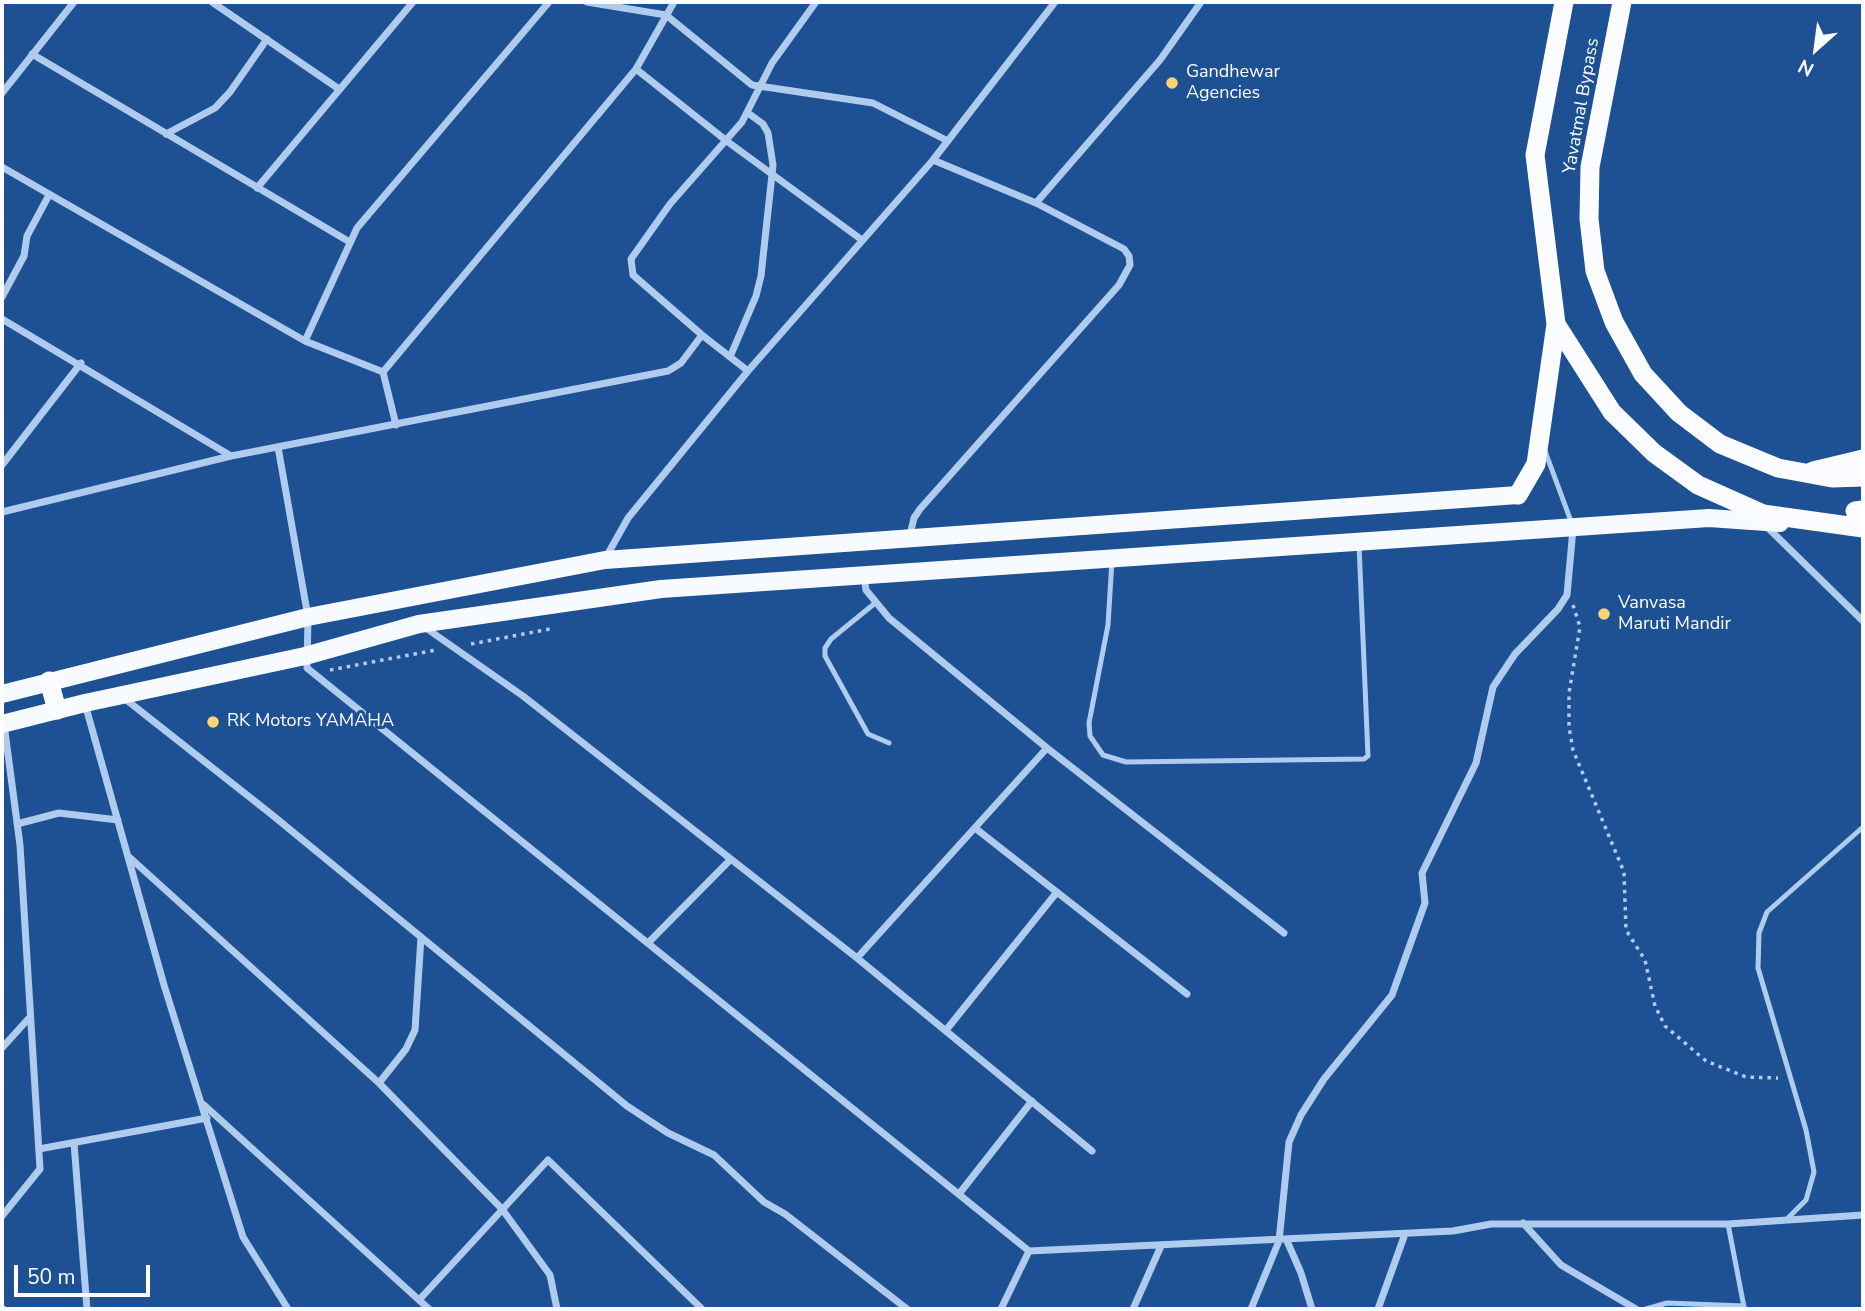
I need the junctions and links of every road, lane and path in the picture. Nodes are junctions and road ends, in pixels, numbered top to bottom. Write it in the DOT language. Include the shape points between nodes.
graph roads {
  1 [pos="74,2"];
  2 [pos="212,2"];
  3 [pos="401,2"];
  4 [pos="549,2"];
  5 [pos="587,2"];
  6 [pos="674,2"];
  7 [pos="816,2"];
  8 [pos="1055,2"];
  9 [pos="1201,2"];
  10 [pos="1564,2"];
  11 [pos="1622,2"];
  12 [pos="410,5"];
  13 [pos="666,15"];
  14 [pos="267,39"];
  15 [pos="32,54"];
  16 [pos="636,69"];
  17 [pos="760,87"];
  18 [pos="340,89"];
  19 [pos="2,93"];
  20 [pos="748,113"];
  21 [pos="166,134"];
  22 [pos="948,141"];
  23 [pos="727,142"];
  24 [pos="933,160"];
  25 [pos="2,167"];
  26 [pos="771,175"];
  27 [pos="257,188"];
  28 [pos="49,195"];
  29 [pos="1036,203"];
  30 [pos="862,240"];
  31 [pos="348,241"];
  32 [pos="2,297"];
  33 [pos="2,318"];
  34 [pos="1556,324"];
  35 [pos="702,335"];
  36 [pos="305,341"];
  37 [pos="730,357"];
  38 [pos="81,363"];
  39 [pos="748,371"];
  40 [pos="383,372"];
  41 [pos="396,425"];
  42 [pos="1540,439"];
  43 [pos="278,447"];
  44 [pos="231,456"];
  45 [pos="1863,459"];
  46 [pos="2,465"];
  47 [pos="1805,473"];
  48 [pos="1863,477"];
  49 [pos="1518,495"];
  50 [pos="2,512"];
  51 [pos="1861,519"];
  52 [pos="1762,522"];
  53 [pos="1573,527"];
  54 [pos="909,539"];
  55 [pos="1359,542"];
  56 [pos="1112,558"];
  57 [pos="605,560"];
  58 [pos="864,575"];
  59 [pos="1567,595"];
  60 [pos="874,604"];
  61 [pos="308,617"];
  62 [pos="1863,621"];
  63 [pos="419,624"];
  64 [pos="305,656"];
  65 [pos="49,681"];
  66 [pos="2,694"];
  67 [pos="121,695"];
  68 [pos="85,703"];
  69 [pos="57,710"];
  70 [pos="3,724"];
  71 [pos="889,743"];
  72 [pos="1047,748"];
  73 [pos="118,820"];
  74 [pos="17,824"];
  75 [pos="1863,827"];
  76 [pos="975,828"];
  77 [pos="128,856"];
  78 [pos="730,860"];
  79 [pos="1057,892"];
  80 [pos="1284,933"];
  81 [pos="421,937"];
  82 [pos="649,942"];
  83 [pos="857,958"];
  84 [pos="1187,994"];
  85 [pos="30,1017"];
  86 [pos="947,1029"];
  87 [pos="2,1048"];
  88 [pos="1791,1079"];
  89 [pos="379,1083"];
  90 [pos="1032,1101"];
  91 [pos="202,1103"];
  92 [pos="207,1118"];
  93 [pos="74,1143"];
  94 [pos="39,1149"];
  95 [pos="1092,1151"];
  96 [pos="959,1194"];
  97 [pos="502,1209"];
  98 [pos="1863,1215"];
  99 [pos="2,1216"];
  100 [pos="1786,1220"];
  101 [pos="1523,1223"];
  102 [pos="1728,1224"];
  103 [pos="1405,1234"];
  104 [pos="1283,1241"];
  105 [pos="1161,1246"];
  106 [pos="1029,1251"];
  107 [pos="419,1300"];
  108 [pos="1744,1308"];
  109 [pos="87,1309"];
  110 [pos="288,1309"];
  111 [pos="429,1309"];
  112 [pos="557,1309"];
  113 [pos="702,1309"];
  114 [pos="907,1309"];
  115 [pos="1001,1309"];
  116 [pos="1133,1309"];
  117 [pos="1251,1309"];
  118 [pos="1312,1309"];
  119 [pos="1378,1309"];
  120 [pos="1636,1309"];
  121 [pos="1646,1309"];
  1 -- 15 [label="street"];
  2 -- 14 [label="street"];
  3 -- 12 [label="street"];
  4 -- 31 [label="street"];
  5 -- 13 [label="street"];
  6 -- 13 [label="street"];
  7 -- 17 [label="street"];
  8 -- 22 [label="street"];
  9 -- 29 [label="street" via="1160,60"];
  10 -- 34 [label="highway" via="1535,155"];
  11 -- 47 [label="highway, Yavatmal Bypass" via="1590,180 1589,219 1595,271 1614,322 1643,374 1679,413 1720,444 1778,468"];
  12 -- 18 [label="street"];
  13 -- 16 [label="street"];
  13 -- 17 [label="street" via="743,79"];
  14 -- 18 [label="street"];
  14 -- 21 [label="street" via="215,108"];
  15 -- 19 [label="street"];
  15 -- 21 [label="street"];
  16 -- 23 [label="street"];
  16 -- 40 [label="street"];
  17 -- 20 [label="street"];
  17 -- 22 [label="street" via="873,103"];
  18 -- 27 [label="street"];
  20 -- 23 [label="street"];
  20 -- 26 [label="street" via="768,133"];
  21 -- 27 [label="street"];
  22 -- 24 [label="street"];
  23 -- 26 [label="street"];
  23 -- 35 [label="street" via="670,204 631,259 633,275"];
  24 -- 29 [label="street"];
  24 -- 30 [label="street"];
  25 -- 28 [label="street"];
  26 -- 30 [label="street"];
  26 -- 37 [label="street" via="761,276"];
  27 -- 31 [label="street"];
  28 -- 32 [label="street"];
  28 -- 36 [label="street"];
  29 -- 54 [label="street" via="1124,249 1129,256 1126,276 920,509"];
  30 -- 39 [label="street"];
  31 -- 36 [label="street"];
  33 -- 38 [label="street"];
  34 -- 42 [label="highway"];
  34 -- 51 [label="highway" via="1612,412 1654,453 1698,485 1763,514"];
  35 -- 37 [label="street"];
  35 -- 41 [label="street" via="681,363 668,371"];
  36 -- 40 [label="street"];
  37 -- 39 [label="street"];
  38 -- 44 [label="street"];
  38 -- 46 [label="street"];
  39 -- 57 [label="street" via="628,518"];
  40 -- 41 [label="street"];
  41 -- 43 [label="street"];
  42 -- 49 [label="highway" via="1536,464"];
  42 -- 53 [label="lane"];
  43 -- 44 [label="street"];
  43 -- 61 [label="street"];
  44 -- 50 [label="street"];
  45 -- 47 [label="highway"];
  47 -- 48 [label="highway, Yavatmal Bypass"];
  49 -- 54 [label="main road"];
  51 -- 52 [label="main road"];
  52 -- 53 [label="main road" via="1709,518"];
  52 -- 62 [label="street"];
  53 -- 55 [label="main road"];
  53 -- 59 [label="street"];
  54 -- 57 [label="main road"];
  55 -- 56 [label="main road"];
  55 -- 56 [label="lane" via="1368,756 1364,759 1126,762 1102,755 1090,736 1089,723 1108,625"];
  56 -- 58 [label="main road"];
  57 -- 61 [label="main road"];
  58 -- 60 [label="street"];
  58 -- 63 [label="main road" via="661,589"];
  59 -- 88 [label="path" via="1580,626 1569,693 1573,750 1624,872 1626,930 1645,960 1665,1026 1706,1061 1746,1077"];
  59 -- 104 [label="street" via="1515,653 1493,687 1476,764 1422,873 1425,903 1392,995 1324,1079 1289,1142"];
  60 -- 71 [label="lane" via="831,639 825,656 868,734"];
  60 -- 72 [label="street"];
  61 -- 64 [label="street"];
  61 -- 65 [label="main road"];
  63 -- 64 [label="main road"];
  63 -- 78 [label="street" via="523,696"];
  64 -- 67 [label="main road"];
  64 -- 82 [label="street" via="307,668 317,678"];
  65 -- 66 [label="main road"];
  65 -- 69 [label="highway"];
  67 -- 68 [label="main road"];
  67 -- 81 [label="street"];
  68 -- 69 [label="main road"];
  68 -- 73 [label="street"];
  69 -- 70 [label="main road"];
  70 -- 74 [label="street"];
  72 -- 76 [label="street"];
  72 -- 80 [label="street"];
  73 -- 74 [label="street" via="59,813"];
  73 -- 77 [label="street"];
  74 -- 85 [label="street"];
  75 -- 88 [label="lane" via="1762,920 1759,968"];
  76 -- 79 [label="street"];
  76 -- 83 [label="street"];
  77 -- 89 [label="street"];
  77 -- 91 [label="street"];
  78 -- 82 [label="street"];
  78 -- 83 [label="street"];
  79 -- 84 [label="street"];
  79 -- 86 [label="street"];
  81 -- 89 [label="street" via="415,1030"];
  81 -- 114 [label="street" via="627,1106 713,1156 764,1202"];
  82 -- 96 [label="street"];
  83 -- 86 [label="street"];
  85 -- 87 [label="street"];
  85 -- 94 [label="street"];
  86 -- 90 [label="street"];
  88 -- 100 [label="lane" via="1814,1172 1806,1200"];
  89 -- 97 [label="street"];
  90 -- 95 [label="street"];
  90 -- 96 [label="street"];
  91 -- 92 [label="street"];
  91 -- 107 [label="street"];
  92 -- 93 [label="street"];
  92 -- 110 [label="street" via="243,1237"];
  93 -- 94 [label="street"];
  93 -- 109 [label="street"];
  94 -- 99 [label="street" via="38,1175"];
  96 -- 106 [label="street"];
  97 -- 107 [label="street"];
  97 -- 112 [label="street" via="551,1275"];
  97 -- 113 [label="street" via="548,1160"];
  98 -- 100 [label="street"];
  100 -- 102 [label="street"];
  101 -- 102 [label="street"];
  101 -- 103 [label="street"];
  101 -- 120 [label="street" via="1561,1265"];
  102 -- 108 [label="lane"];
  103 -- 104 [label="street"];
  103 -- 119 [label="street"];
  104 -- 105 [label="street"];
  104 -- 117 [label="street"];
  104 -- 118 [label="street" via="1301,1273"];
  105 -- 106 [label="street"];
  105 -- 116 [label="street"];
  106 -- 115 [label="street"];
  107 -- 111 [label="street"];
  108 -- 121 [label="lane" via="1667,1303"];
}
